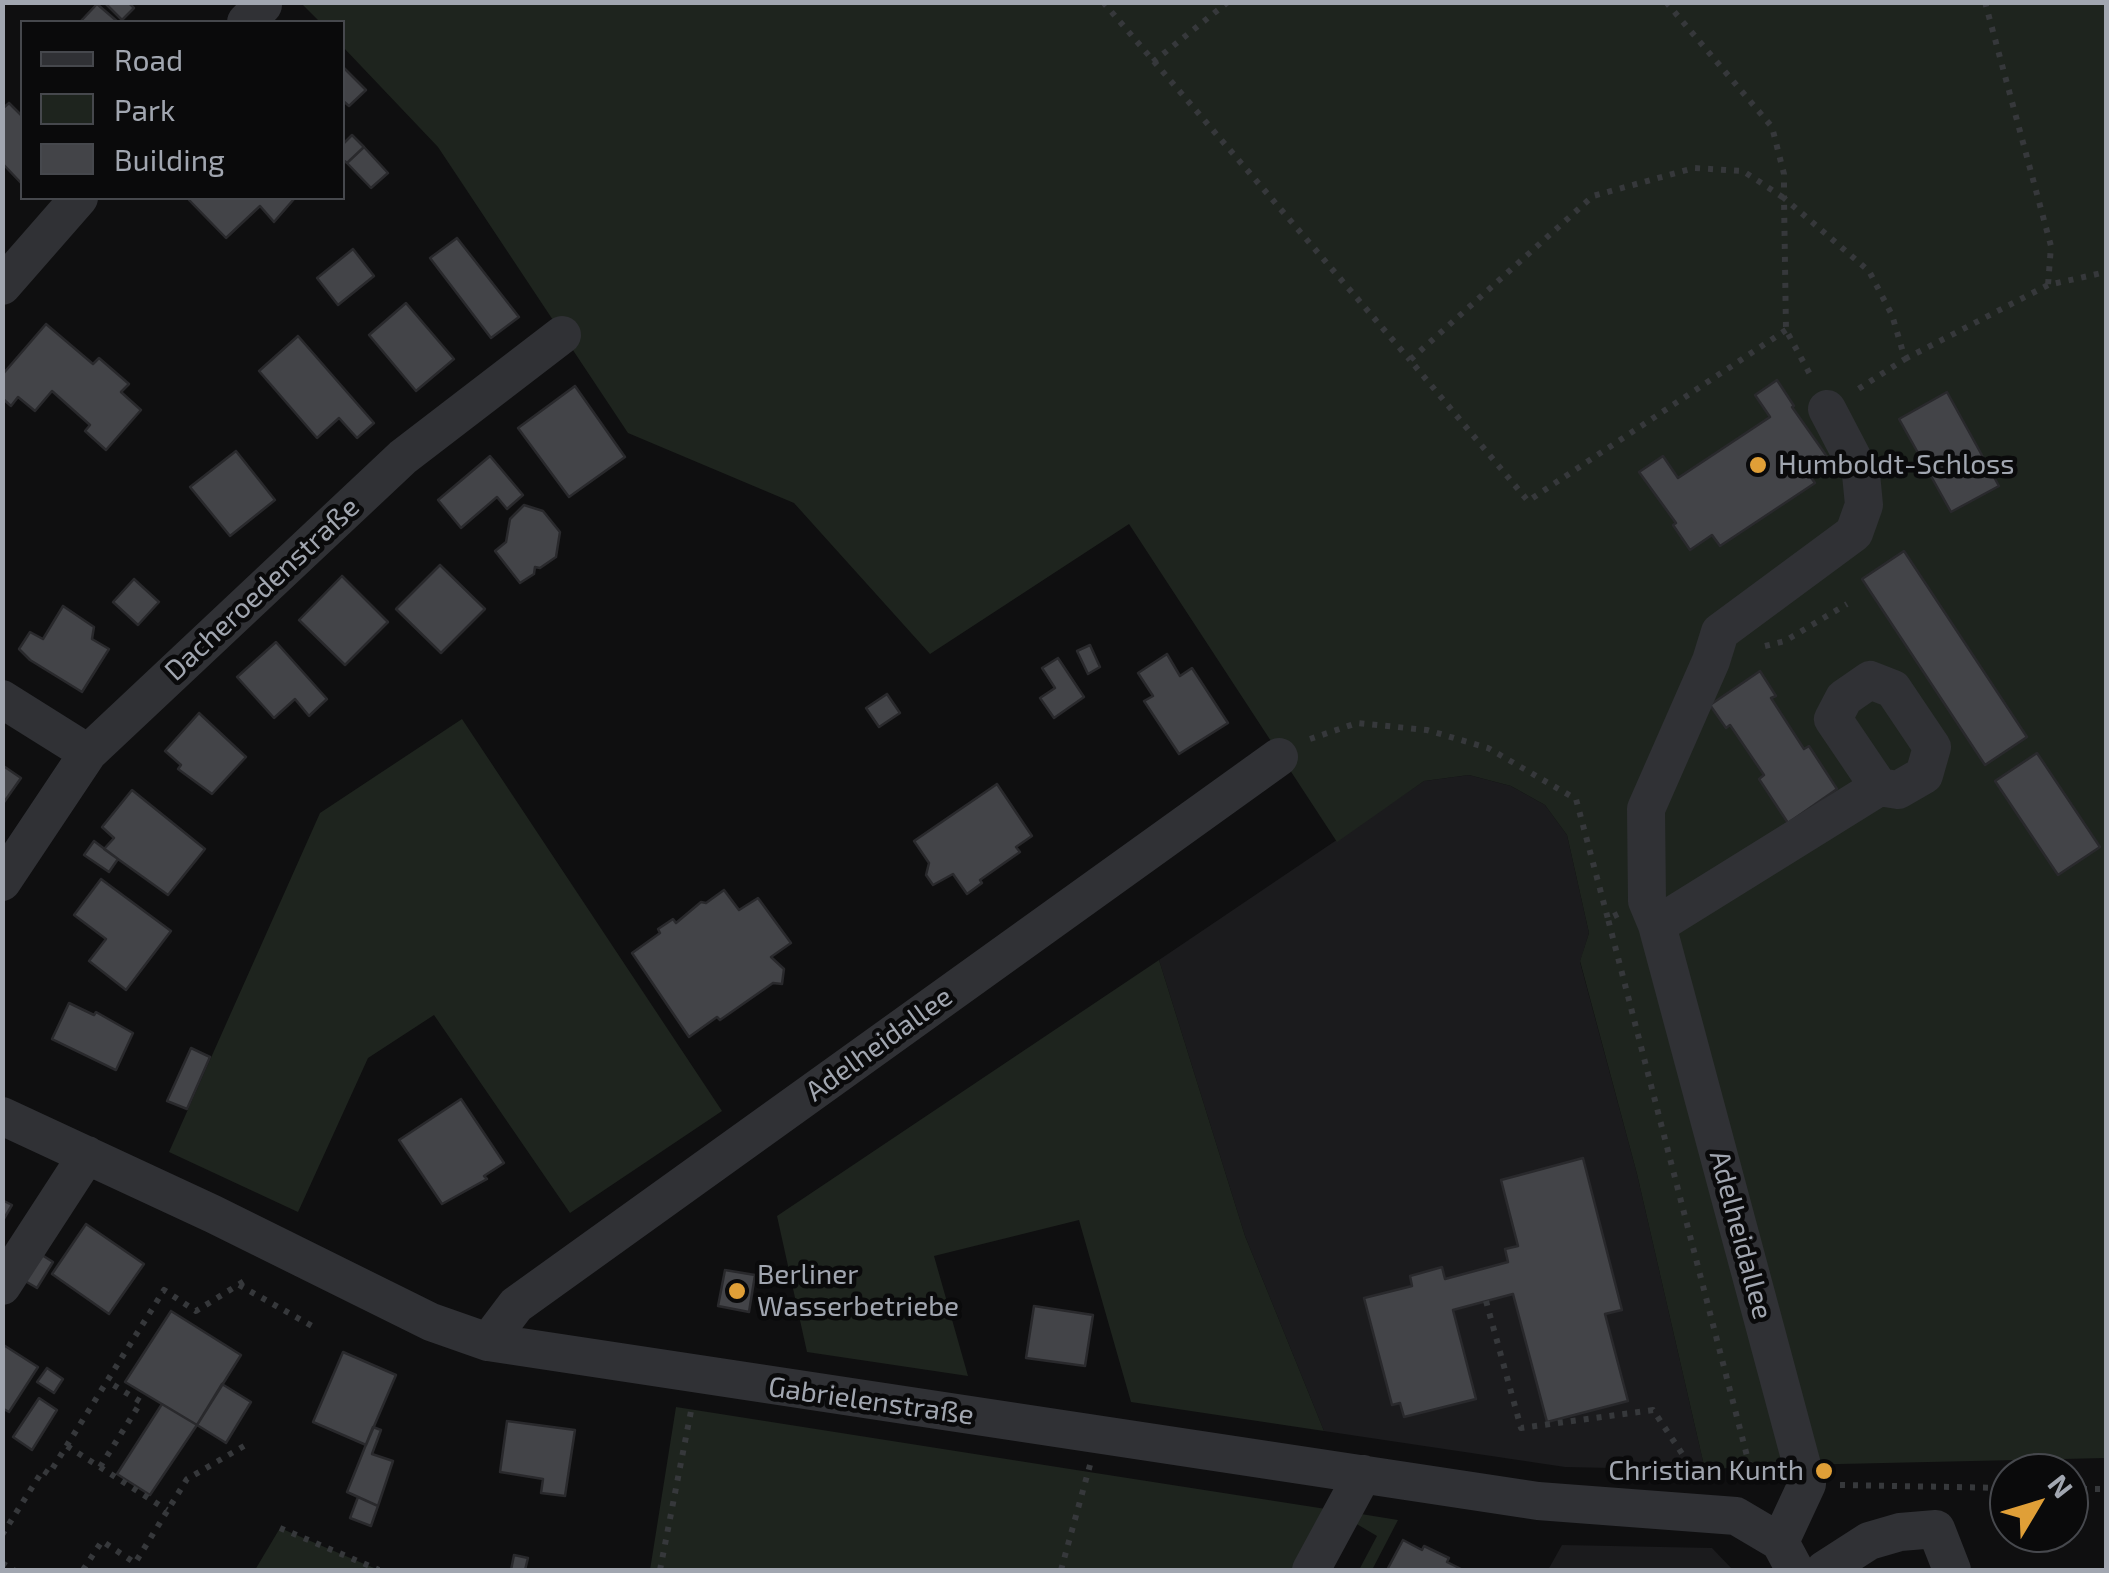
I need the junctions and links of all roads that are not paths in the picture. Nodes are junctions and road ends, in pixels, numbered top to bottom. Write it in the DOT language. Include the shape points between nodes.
graph roads {
  1 [pos="77,200"];
  2 [pos="2,286"];
  3 [pos="562,335"];
  4 [pos="1828,409"];
  5 [pos="2,699"];
  6 [pos="1287,751"];
  7 [pos="88,753"];
  8 [pos="1879,788"];
  9 [pos="2,882"];
  10 [pos="1652,913"];
  11 [pos="2,1116"];
  12 [pos="80,1164"];
  13 [pos="2,1286"];
  14 [pos="488,1342"];
  15 [pos="1362,1474"];
  16 [pos="1788,1556"];
  17 [pos="1311,1570"];
  18 [pos="1824,1570"];
  19 [pos="1952,1570"];
  1 -- 2 [label="street"];
  3 -- 7 [label="street, Dacheroedenstraße" via="404,457"];
  4 -- 10 [label="street, Adelheidallee" via="1861,474 1864,505 1854,534 1720,632 1646,809"];
  5 -- 7 [label="street"];
  6 -- 14 [label="street, Adelheidallee" via="516,1305"];
  7 -- 9 [label="street, Dacheroedenstraße"];
  8 -- 10 [label="street"];
  10 -- 16 [label="street, Adelheidallee" via="1808,1484"];
  11 -- 12 [label="street, Gabrielenstraße"];
  12 -- 13 [label="street"];
  12 -- 14 [label="street, Gabrielenstraße"];
  14 -- 15 [label="street, Gabrielenstraße"];
  15 -- 16 [label="street, Gabrielenstraße" via="1538,1501 1736,1516"];
  15 -- 17 [label="street"];
  18 -- 19 [label="street" via="1868,1541 1936,1529"];
}
